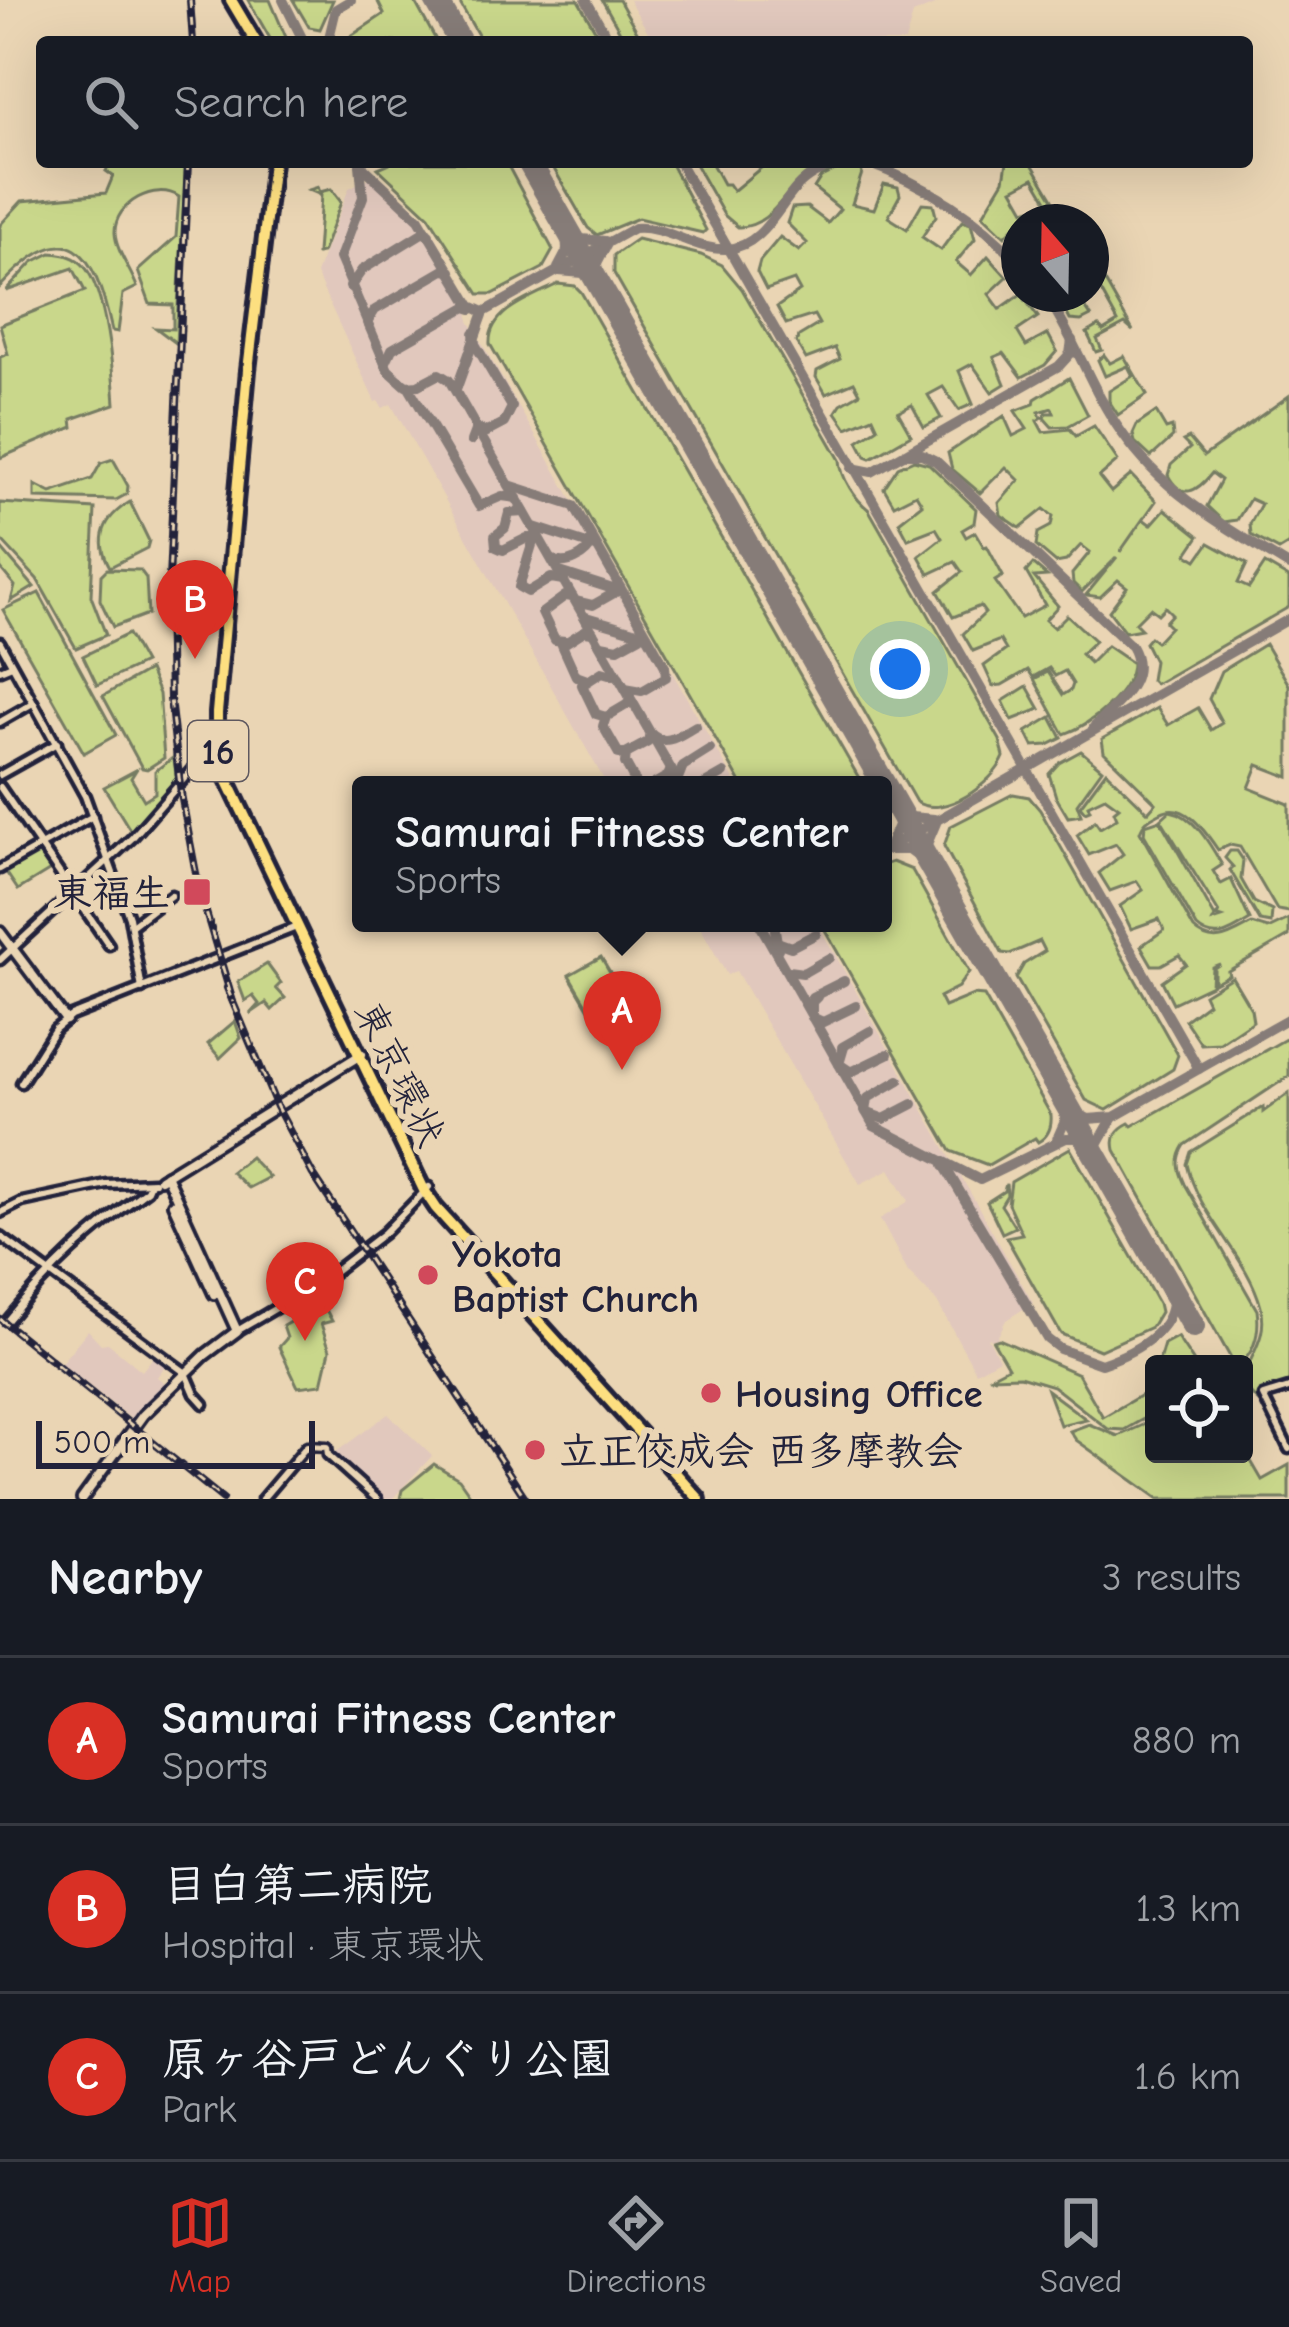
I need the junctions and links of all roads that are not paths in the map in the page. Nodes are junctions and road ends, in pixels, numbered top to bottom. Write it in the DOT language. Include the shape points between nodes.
graph roads {
  1 [pos="234,0"];
  2 [pos="255,36"];
  3 [pos="274,168"];
  4 [pos="0,642"];
  5 [pos="12,665"];
  6 [pos="0,670"];
  7 [pos="34,703"];
  8 [pos="0,722"];
  9 [pos="57,743"];
  10 [pos="220,747"];
  11 [pos="0,775"];
  12 [pos="0,787"];
  13 [pos="93,815"];
  14 [pos="40,846"];
  15 [pos="109,860"];
  16 [pos="0,869"];
  17 [pos="72,893"];
  18 [pos="170,895"];
  19 [pos="132,926"];
  20 [pos="300,926"];
  21 [pos="0,936"];
  22 [pos="109,945"];
  23 [pos="10,950"];
  24 [pos="0,960"];
  25 [pos="142,989"];
  26 [pos="64,1021"];
  27 [pos="361,1054"];
  28 [pos="21,1083"];
  29 [pos="159,1178"];
  30 [pos="426,1188"];
  31 [pos="0,1213"];
  32 [pos="0,1236"];
  33 [pos="48,1271"];
  34 [pos="7,1321"];
  35 [pos="235,1332"];
  36 [pos="186,1373"];
  37 [pos="1289,1388"];
  38 [pos="204,1404"];
  39 [pos="1289,1449"];
  40 [pos="82,1499"];
  41 [pos="262,1499"];
  42 [pos="377,1499"];
  43 [pos="702,1499"];
  1 -- 2 [label="highway"];
  3 -- 10 [label="highway, 東京環状 / 16"];
  4 -- 5 [label="street"];
  5 -- 6 [label="street"];
  5 -- 7 [label="street"];
  7 -- 8 [label="street"];
  7 -- 9 [label="street"];
  9 -- 11 [label="street"];
  9 -- 13 [label="street"];
  10 -- 15 [label="street"];
  10 -- 20 [label="highway, 東京環状 / 16"];
  12 -- 14 [label="street"];
  13 -- 14 [label="street"];
  13 -- 15 [label="street"];
  14 -- 16 [label="street"];
  14 -- 17 [label="street"];
  15 -- 17 [label="street"];
  15 -- 19 [label="street"];
  17 -- 22 [label="street"];
  17 -- 23 [label="street"];
  18 -- 19 [label="street"];
  19 -- 25 [label="street"];
  20 -- 25 [label="street"];
  20 -- 27 [label="highway, 東京環状 / 16"];
  21 -- 23 [label="main road"];
  23 -- 24 [label="street"];
  23 -- 26 [label="main road"];
  25 -- 26 [label="street"];
  26 -- 28 [label="street"];
  27 -- 29 [label="main road"];
  27 -- 30 [label="highway, 東京環状 / 16"];
  29 -- 31 [label="street" via="22,1202"];
  29 -- 33 [label="street"];
  29 -- 35 [label="main road"];
  30 -- 35 [label="street" via="322,1281"];
  30 -- 43 [label="highway, 東京環状 / 16"];
  32 -- 33 [label="street"];
  33 -- 34 [label="street"];
  33 -- 36 [label="street"];
  35 -- 36 [label="main road"];
  36 -- 38 [label="street"];
  36 -- 40 [label="main road" via="124,1437"];
  37 -- 39 [label="street" via="1263,1396"];
  41 -- 42 [label="street" via="306,1446 327,1447"];
}
